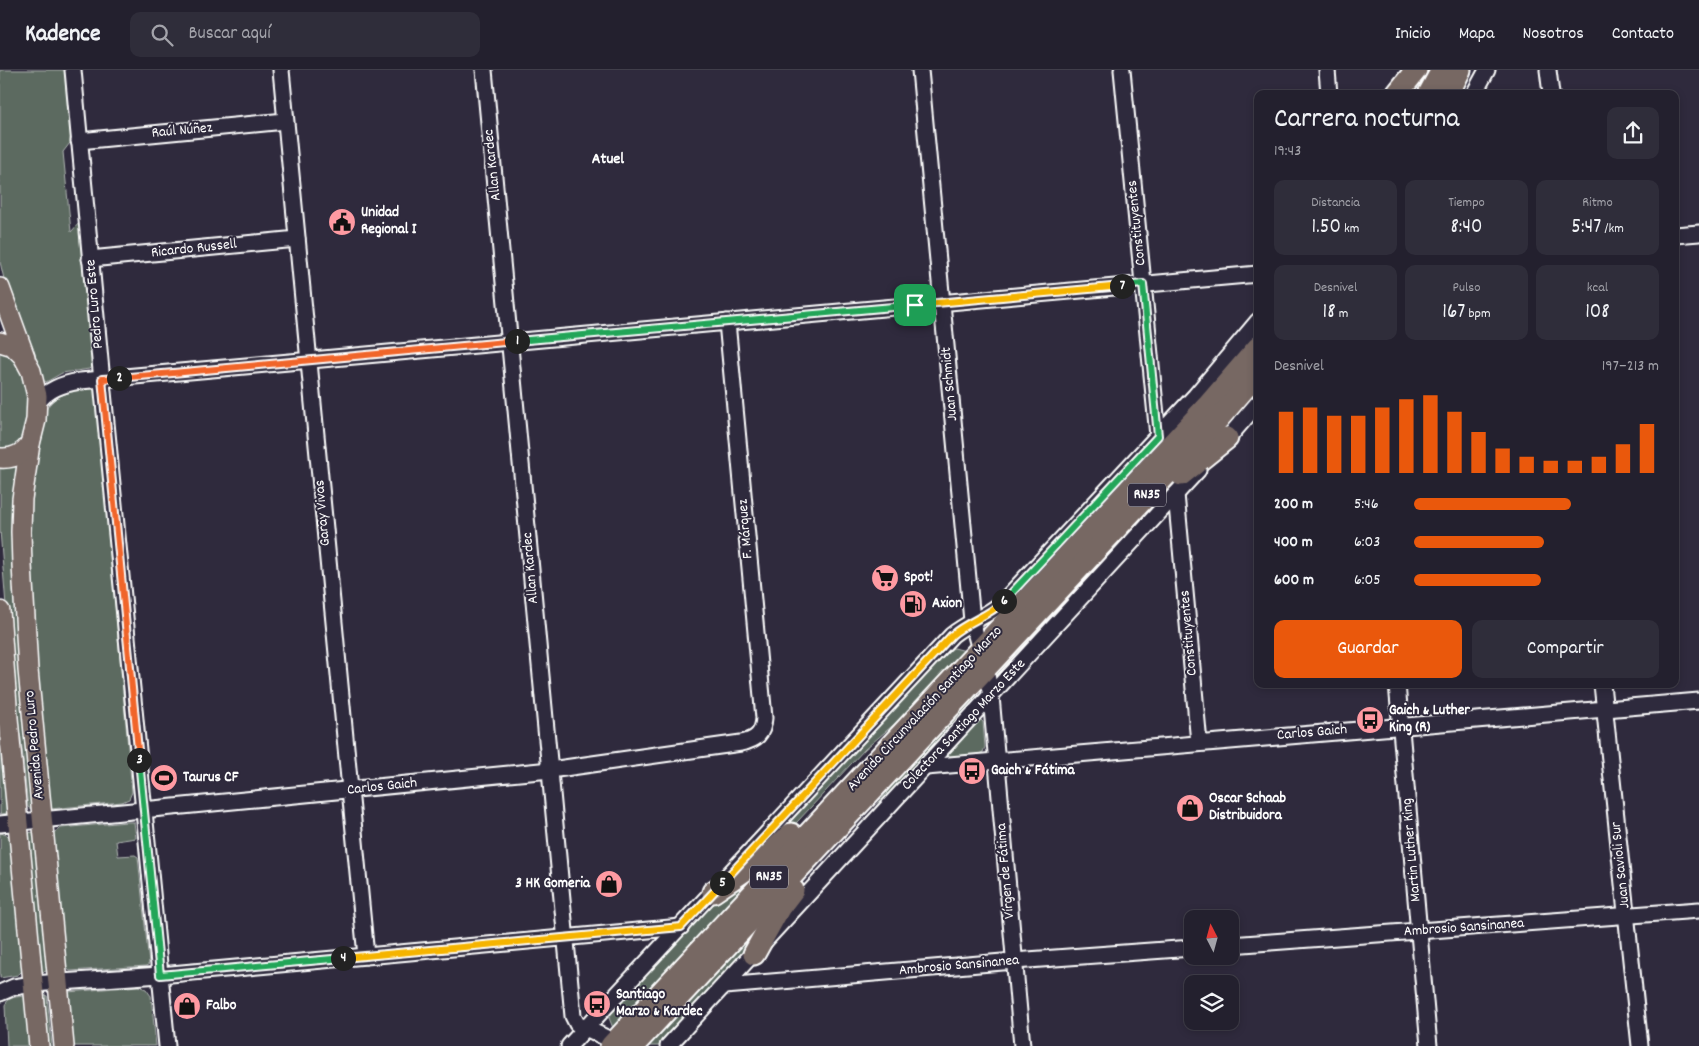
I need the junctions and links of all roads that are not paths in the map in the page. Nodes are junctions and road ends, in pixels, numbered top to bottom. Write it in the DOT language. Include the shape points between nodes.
graph roads {
  1 [pos="73,70"];
  2 [pos="280,70"];
  3 [pos="484,70"];
  4 [pos="920,70"];
  5 [pos="1122,70"];
  6 [pos="1327,70"];
  7 [pos="1408,70"];
  8 [pos="1416,70"];
  9 [pos="1442,70"];
  10 [pos="1460,70"];
  11 [pos="1472,70"];
  12 [pos="1487,70"];
  13 [pos="1548,70"];
  14 [pos="1329,90"];
  15 [pos="1398,90"];
  16 [pos="1399,90"];
  17 [pos="1432,90"];
  18 [pos="1450,90"];
  19 [pos="1464,90"];
  20 [pos="1476,90"];
  21 [pos="1550,90"];
  22 [pos="285,121"];
  23 [pos="80,141"];
  24 [pos="1699,233"];
  25 [pos="1679,235"];
  26 [pos="297,239"];
  27 [pos="90,259"];
  28 [pos="1254,274"];
  29 [pos="1143,284"];
  30 [pos="0,288"];
  31 [pos="942,302"];
  32 [pos="727,322"];
  33 [pos="1254,327"];
  34 [pos="0,342"];
  35 [pos="510,342"];
  36 [pos="1254,352"];
  37 [pos="309,360"];
  38 [pos="28,363"];
  39 [pos="1254,378"];
  40 [pos="102,379"];
  41 [pos="37,404"];
  42 [pos="1254,408"];
  43 [pos="1158,436"];
  44 [pos="1227,438"];
  45 [pos="30,444"];
  46 [pos="1,458"];
  47 [pos="1176,494"];
  48 [pos="0,611"];
  49 [pos="1034,615"];
  50 [pos="972,621"];
  51 [pos="982,659"];
  52 [pos="1397,688"];
  53 [pos="1602,688"];
  54 [pos="991,696"];
  55 [pos="1699,701"];
  56 [pos="1605,710"];
  57 [pos="923,712"];
  58 [pos="1401,726"];
  59 [pos="760,734"];
  60 [pos="1199,743"];
  61 [pos="914,744"];
  62 [pos="996,760"];
  63 [pos="926,767"];
  64 [pos="550,770"];
  65 [pos="350,790"];
  66 [pos="144,810"];
  67 [pos="42,820"];
  68 [pos="9,823"];
  69 [pos="713,892"];
  70 [pos="1699,910"];
  71 [pos="1626,916"];
  72 [pos="681,927"];
  73 [pos="1419,931"];
  74 [pos="565,938"];
  75 [pos="1239,944"];
  76 [pos="1184,949"];
  77 [pos="754,954"];
  78 [pos="366,956"];
  79 [pos="1014,961"];
  80 [pos="160,975"];
  81 [pos="58,983"];
  82 [pos="34,984"];
  83 [pos="725,986"];
  84 [pos="0,993"];
  85 [pos="588,1025"];
  86 [pos="619,1045"];
  87 [pos="39,1046"];
  88 [pos="64,1046"];
  89 [pos="167,1046"];
  90 [pos="569,1046"];
  91 [pos="668,1046"];
  92 [pos="1022,1046"];
  93 [pos="1429,1046"];
  94 [pos="1640,1046"];
  1 -- 23 [label="street, Pedro Luro Este"];
  2 -- 22 [label="street, Garay Vivas"];
  3 -- 35 [label="street, Allan Kardec"];
  4 -- 31 [label="street, Juan Schmidt"];
  5 -- 29 [label="street, Constituyentes"];
  6 -- 14 [label="street"];
  7 -- 15 [label="street"];
  8 -- 16 [label="highway"];
  9 -- 17 [label="highway"];
  10 -- 18 [label="highway"];
  11 -- 19 [label="highway"];
  12 -- 20 [label="street"];
  13 -- 21 [label="street"];
  22 -- 23 [label="street, Raúl Núñez"];
  22 -- 26 [label="street, Garay Vivas"];
  23 -- 27 [label="street, Pedro Luro Este"];
  24 -- 25 [label="street"];
  26 -- 27 [label="street, Ricardo Russell"];
  26 -- 37 [label="street, Garay Vivas"];
  27 -- 40 [label="street, Pedro Luro Este"];
  28 -- 29 [label="street"];
  29 -- 31 [label="street"];
  29 -- 43 [label="street, Constituyentes"];
  30 -- 38 [label="main road, Avenida Pedro Luro"];
  31 -- 32 [label="street"];
  31 -- 50 [label="street, Juan Schmidt"];
  32 -- 35 [label="street"];
  32 -- 59 [label="street, F. Márquez" via="764,712"];
  33 -- 43 [label="street"];
  34 -- 38 [label="main road, Avenida Pedro Luro" via="19,350"];
  35 -- 37 [label="street"];
  35 -- 64 [label="street, Allan Kardec"];
  36 -- 51 [label="highway, Avenida Circunvalación Santiago Marzo / RN35"];
  37 -- 40 [label="street"];
  37 -- 65 [label="street, Garay Vivas"];
  38 -- 41 [label="main road, Avenida Pedro Luro"];
  39 -- 49 [label="highway, Avenida Circunvalación Santiago Marzo / RN35"];
  40 -- 41 [label="street" via="57,387"];
  40 -- 66 [label="street, Pedro Luro Este"];
  41 -- 45 [label="main road, Avenida Pedro Luro"];
  42 -- 44 [label="street, Colectora Santiago Marzo Este"];
  43 -- 50 [label="street" via="1003,602"];
  44 -- 47 [label="street, Colectora Santiago Marzo Este"];
  44 -- 49 [label="highway" via="1185,472 1093,569"];
  45 -- 46 [label="main road" via="20,454"];
  45 -- 67 [label="main road, Avenida Pedro Luro" via="23,488 21,543 27,660"];
  47 -- 54 [label="street, Colectora Santiago Marzo Este"];
  47 -- 60 [label="street, Constituyentes"];
  48 -- 68 [label="main road, Avenida Pedro Luro"];
  49 -- 51 [label="highway, Avenida Circunvalación Santiago Marzo / RN35"];
  50 -- 51 [label="street, Juan Schmidt"];
  50 -- 69 [label="street" via="952,635"];
  51 -- 54 [label="street, Juan Schmidt"];
  51 -- 57 [label="highway, Avenida Circunvalación Santiago Marzo / RN35"];
  51 -- 61 [label="highway, Avenida Circunvalación Santiago Marzo / RN35"];
  52 -- 58 [label="street, Martin Luther King"];
  53 -- 56 [label="street, Juan Savioli Sur"];
  54 -- 62 [label="street, Vírgen de Fátima"];
  54 -- 63 [label="street, Colectora Santiago Marzo Este"];
  55 -- 56 [label="street, Carlos Gaich"];
  56 -- 58 [label="street, Carlos Gaich"];
  56 -- 71 [label="street, Juan Savioli Sur"];
  57 -- 69 [label="highway" via="875,748 773,851"];
  57 -- 86 [label="highway, Avenida Circunvalación Santiago Marzo / RN35"];
  58 -- 60 [label="street, Carlos Gaich"];
  58 -- 73 [label="street, Martin Luther King"];
  59 -- 64 [label="street, Carlos Gaich" via="741,743"];
  60 -- 62 [label="street, Carlos Gaich"];
  61 -- 77 [label="highway" via="861,815 787,898"];
  61 -- 86 [label="highway, Avenida Circunvalación Santiago Marzo / RN35"];
  62 -- 63 [label="street, Carlos Gaich"];
  62 -- 79 [label="street, Vírgen de Fátima"];
  63 -- 77 [label="street, Colectora Santiago Marzo Este"];
  64 -- 65 [label="street, Carlos Gaich"];
  64 -- 74 [label="street, Allan Kardec"];
  65 -- 66 [label="street, Carlos Gaich"];
  65 -- 78 [label="street, Garay Vivas"];
  66 -- 67 [label="street, Carlos Gaich"];
  66 -- 80 [label="street, Pedro Luro Este"];
  67 -- 68 [label="street, Carlos Gaich"];
  67 -- 81 [label="main road, Avenida Pedro Luro"];
  68 -- 82 [label="main road, Avenida Pedro Luro"];
  69 -- 72 [label="street"];
  70 -- 71 [label="street, Ambrosio Sansinanea"];
  71 -- 73 [label="street, Ambrosio Sansinanea"];
  71 -- 94 [label="street, Juan Savioli Sur"];
  72 -- 74 [label="street"];
  72 -- 85 [label="street"];
  73 -- 75 [label="street, Ambrosio Sansinanea"];
  73 -- 93 [label="street, Martin Luther King"];
  74 -- 78 [label="street"];
  74 -- 85 [label="street, Allan Kardec" via="573,1016 577,1024"];
  76 -- 79 [label="street, Ambrosio Sansinanea"];
  77 -- 83 [label="street, Colectora Santiago Marzo Este"];
  78 -- 80 [label="street"];
  79 -- 83 [label="street, Ambrosio Sansinanea"];
  79 -- 92 [label="street, Vírgen de Fátima"];
  80 -- 81 [label="street"];
  80 -- 89 [label="street, Pedro Luro Este"];
  81 -- 82 [label="street"];
  81 -- 88 [label="main road, Avenida Pedro Luro"];
  82 -- 84 [label="street"];
  82 -- 87 [label="main road, Avenida Pedro Luro"];
  83 -- 91 [label="street, Colectora Santiago Marzo Este"];
  85 -- 86 [label="street, Allan Kardec"];
  85 -- 90 [label="street"];
}
